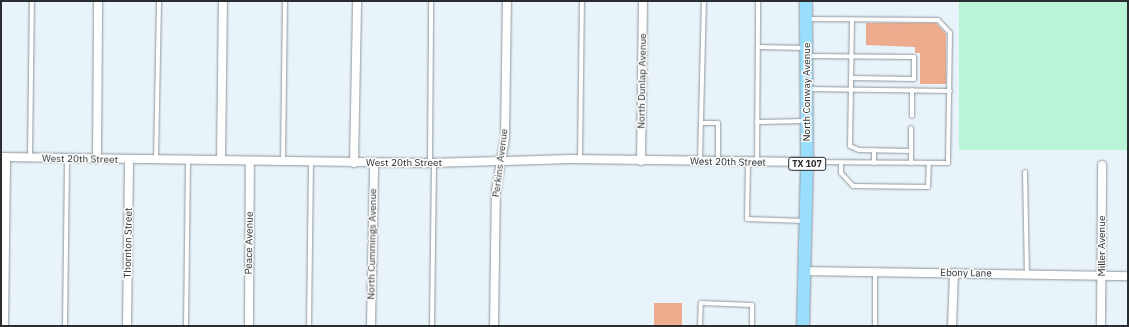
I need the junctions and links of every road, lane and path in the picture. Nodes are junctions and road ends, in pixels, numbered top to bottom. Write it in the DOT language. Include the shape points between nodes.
graph roads {
  1 [pos="32,1"];
  2 [pos="98,1"];
  3 [pos="159,1"];
  4 [pos="223,1"];
  5 [pos="285,1"];
  6 [pos="357,1"];
  7 [pos="432,1"];
  8 [pos="507,1"];
  9 [pos="582,1"];
  10 [pos="643,1"];
  11 [pos="704,1"];
  12 [pos="758,1"];
  13 [pos="806,1"];
  14 [pos="806,19"];
  15 [pos="852,20"];
  16 [pos="758,47"];
  17 [pos="806,52"];
  18 [pos="852,56"];
  19 [pos="851,78"];
  20 [pos="806,89"];
  21 [pos="851,90"];
  22 [pos="912,90"];
  23 [pos="950,91"];
  24 [pos="912,116"];
  25 [pos="807,121"];
  26 [pos="758,122"];
  27 [pos="701,123"];
  28 [pos="911,128"];
  29 [pos="874,150"];
  30 [pos="911,151"];
  31 [pos="3,157"];
  32 [pos="30,158"];
  33 [pos="67,159"];
  34 [pos="97,159"];
  35 [pos="129,159"];
  36 [pos="156,160"];
  37 [pos="188,160"];
  38 [pos="221,160"];
  39 [pos="580,160"];
  40 [pos="250,161"];
  41 [pos="283,161"];
  42 [pos="641,161"];
  43 [pos="700,161"];
  44 [pos="311,162"];
  45 [pos="502,162"];
  46 [pos="718,162"];
  47 [pos="748,162"];
  48 [pos="757,162"];
  49 [pos="807,162"];
  50 [pos="354,163"];
  51 [pos="374,163"];
  52 [pos="432,163"];
  53 [pos="841,163"];
  54 [pos="874,163"];
  55 [pos="911,163"];
  56 [pos="929,163"];
  57 [pos="1102,165"];
  58 [pos="1025,172"];
  59 [pos="806,221"];
  60 [pos="805,271"];
  61 [pos="875,272"];
  62 [pos="954,273"];
  63 [pos="1027,274"];
  64 [pos="1101,276"];
  65 [pos="1128,276"];
  66 [pos="4,326"];
  67 [pos="65,326"];
  68 [pos="127,326"];
  69 [pos="186,326"];
  70 [pos="248,326"];
  71 [pos="309,326"];
  72 [pos="371,326"];
  73 [pos="432,326"];
  74 [pos="494,326"];
  75 [pos="700,326"];
  76 [pos="752,326"];
  77 [pos="803,326"];
  78 [pos="875,326"];
  79 [pos="952,326"];
  80 [pos="1101,326"];
  1 -- 32 [label="lane"];
  2 -- 34 [label="street"];
  3 -- 36 [label="lane"];
  4 -- 38 [label="street"];
  5 -- 41 [label="lane"];
  6 -- 50 [label="street"];
  7 -- 52 [label="lane"];
  8 -- 45 [label="street, Perkins Avenue" via="506,122"];
  9 -- 39 [label="lane"];
  10 -- 42 [label="street, North Dunlap Avenue"];
  11 -- 27 [label="lane"];
  12 -- 16 [label="lane"];
  13 -- 14 [label="main road, North Conway Avenue / TX 107"];
  14 -- 15 [label="lane"];
  14 -- 17 [label="main road, North Conway Avenue / TX 107"];
  15 -- 18 [label="lane"];
  15 -- 23 [label="lane" via="938,20 950,33"];
  16 -- 17 [label="lane"];
  16 -- 26 [label="lane"];
  17 -- 18 [label="lane"];
  17 -- 20 [label="main road, North Conway Avenue / TX 107"];
  18 -- 19 [label="lane"];
  18 -- 19 [label="lane" via="914,57 914,79"];
  19 -- 21 [label="lane"];
  20 -- 21 [label="lane"];
  20 -- 25 [label="main road, North Conway Avenue / TX 107"];
  21 -- 22 [label="lane"];
  21 -- 29 [label="lane" via="850,146 859,150"];
  22 -- 23 [label="lane"];
  22 -- 24 [label="lane"];
  23 -- 56 [label="lane" via="948,163"];
  25 -- 26 [label="lane"];
  25 -- 49 [label="main road, North Conway Avenue / TX 107"];
  26 -- 48 [label="lane"];
  27 -- 43 [label="lane"];
  27 -- 46 [label="lane" via="718,123"];
  28 -- 30 [label="lane"];
  29 -- 30 [label="lane"];
  29 -- 54 [label="lane"];
  30 -- 55 [label="lane"];
  31 -- 32 [label="street, West 20th Street"];
  31 -- 66 [label="street"];
  32 -- 33 [label="street, West 20th Street"];
  33 -- 34 [label="street, West 20th Street"];
  33 -- 67 [label="lane"];
  34 -- 35 [label="street, West 20th Street"];
  35 -- 36 [label="street, West 20th Street"];
  35 -- 68 [label="street, Thornton Street"];
  36 -- 37 [label="street, West 20th Street"];
  37 -- 38 [label="street, West 20th Street"];
  37 -- 69 [label="lane"];
  38 -- 40 [label="street, West 20th Street"];
  39 -- 42 [label="street, West 20th Street"];
  39 -- 45 [label="street, West 20th Street"];
  40 -- 41 [label="street, West 20th Street"];
  40 -- 70 [label="street, Peace Avenue"];
  41 -- 44 [label="street, West 20th Street"];
  42 -- 43 [label="street, West 20th Street"];
  43 -- 46 [label="street, West 20th Street"];
  44 -- 50 [label="street, West 20th Street"];
  44 -- 71 [label="lane"];
  45 -- 52 [label="street, West 20th Street"];
  45 -- 74 [label="street, Perkins Avenue" via="496,191"];
  46 -- 47 [label="street, West 20th Street"];
  47 -- 48 [label="street, West 20th Street"];
  47 -- 59 [label="lane" via="746,220"];
  48 -- 49 [label="street, West 20th Street"];
  49 -- 53 [label="lane"];
  49 -- 59 [label="main road, North Conway Avenue / TX 107"];
  50 -- 51 [label="street, West 20th Street"];
  51 -- 52 [label="street, West 20th Street"];
  51 -- 72 [label="street, North Cummings Avenue"];
  52 -- 73 [label="lane"];
  53 -- 54 [label="lane"];
  53 -- 56 [label="lane" via="841,173 853,186 928,187"];
  54 -- 55 [label="lane"];
  55 -- 56 [label="lane"];
  57 -- 64 [label="street, Miller Avenue"];
  58 -- 63 [label="lane"];
  59 -- 60 [label="main road, North Conway Avenue / TX 107"];
  60 -- 61 [label="street, Ebony Lane"];
  60 -- 77 [label="main road, North Conway Avenue / TX 107"];
  61 -- 62 [label="street, Ebony Lane"];
  61 -- 78 [label="lane"];
  62 -- 63 [label="street, Ebony Lane"];
  62 -- 79 [label="street"];
  63 -- 64 [label="street, Ebony Lane"];
  64 -- 65 [label="street, Ebony Lane"];
  64 -- 80 [label="street, Miller Avenue"];
  75 -- 76 [label="lane" via="701,304 752,305"];
}
